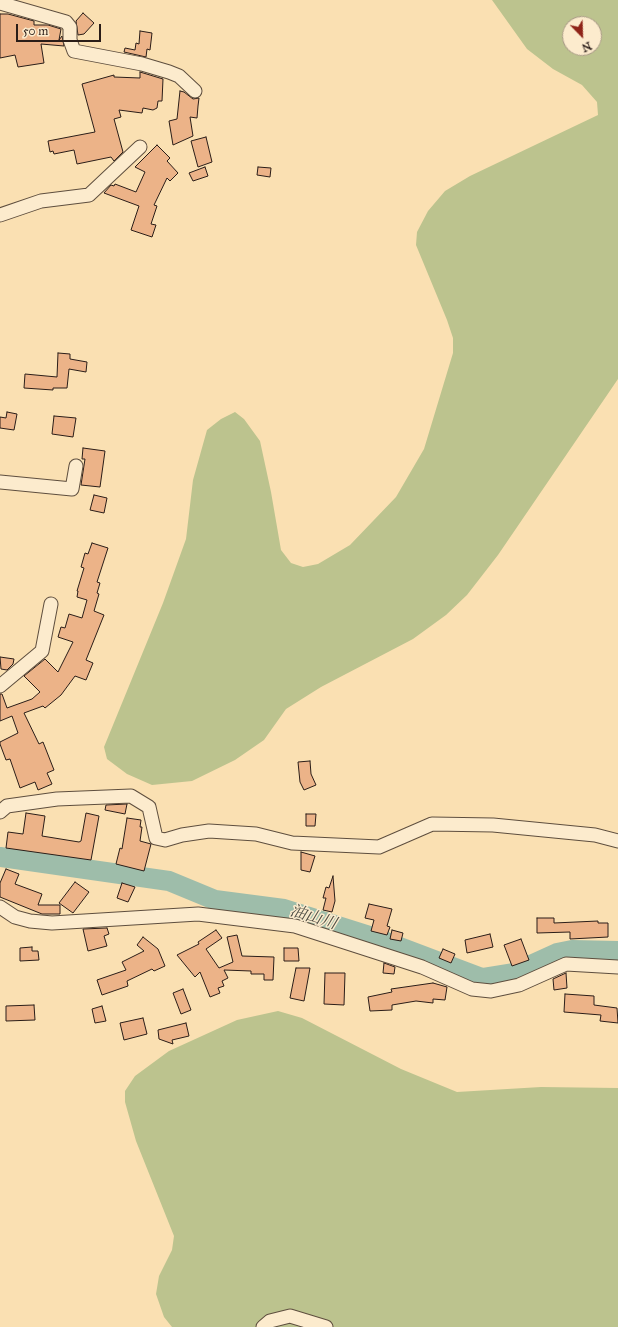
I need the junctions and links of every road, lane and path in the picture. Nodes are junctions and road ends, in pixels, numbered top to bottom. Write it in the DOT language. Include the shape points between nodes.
graph roads {
  1 [pos="0,3"];
  2 [pos="195,91"];
  3 [pos="140,147"];
  4 [pos="0,215"];
  5 [pos="76,466"];
  6 [pos="0,482"];
  7 [pos="51,604"];
  8 [pos="0,686"];
  9 [pos="0,812"];
  10 [pos="618,841"];
  11 [pos="0,908"];
  12 [pos="618,967"];
  13 [pos="263,1327"];
  14 [pos="326,1327"];
  1 -- 2 [label="street" via="66,22 70,27 70,40 74,51 169,72 179,76"];
  3 -- 4 [label="street" via="89,195 41,201"];
  5 -- 6 [label="street" via="72,490"];
  7 -- 8 [label="street" via="42,652"];
  9 -- 10 [label="street" via="8,806 57,799 131,796 149,807 156,838 165,840 209,831 256,834 292,843 379,847 432,824 493,825 595,835"];
  11 -- 12 [label="street" via="15,917 52,923 198,914 294,926 422,966 472,990 491,991 519,984 566,964"];
  13 -- 14 [label="street" via="270,1321 290,1316"];
}
